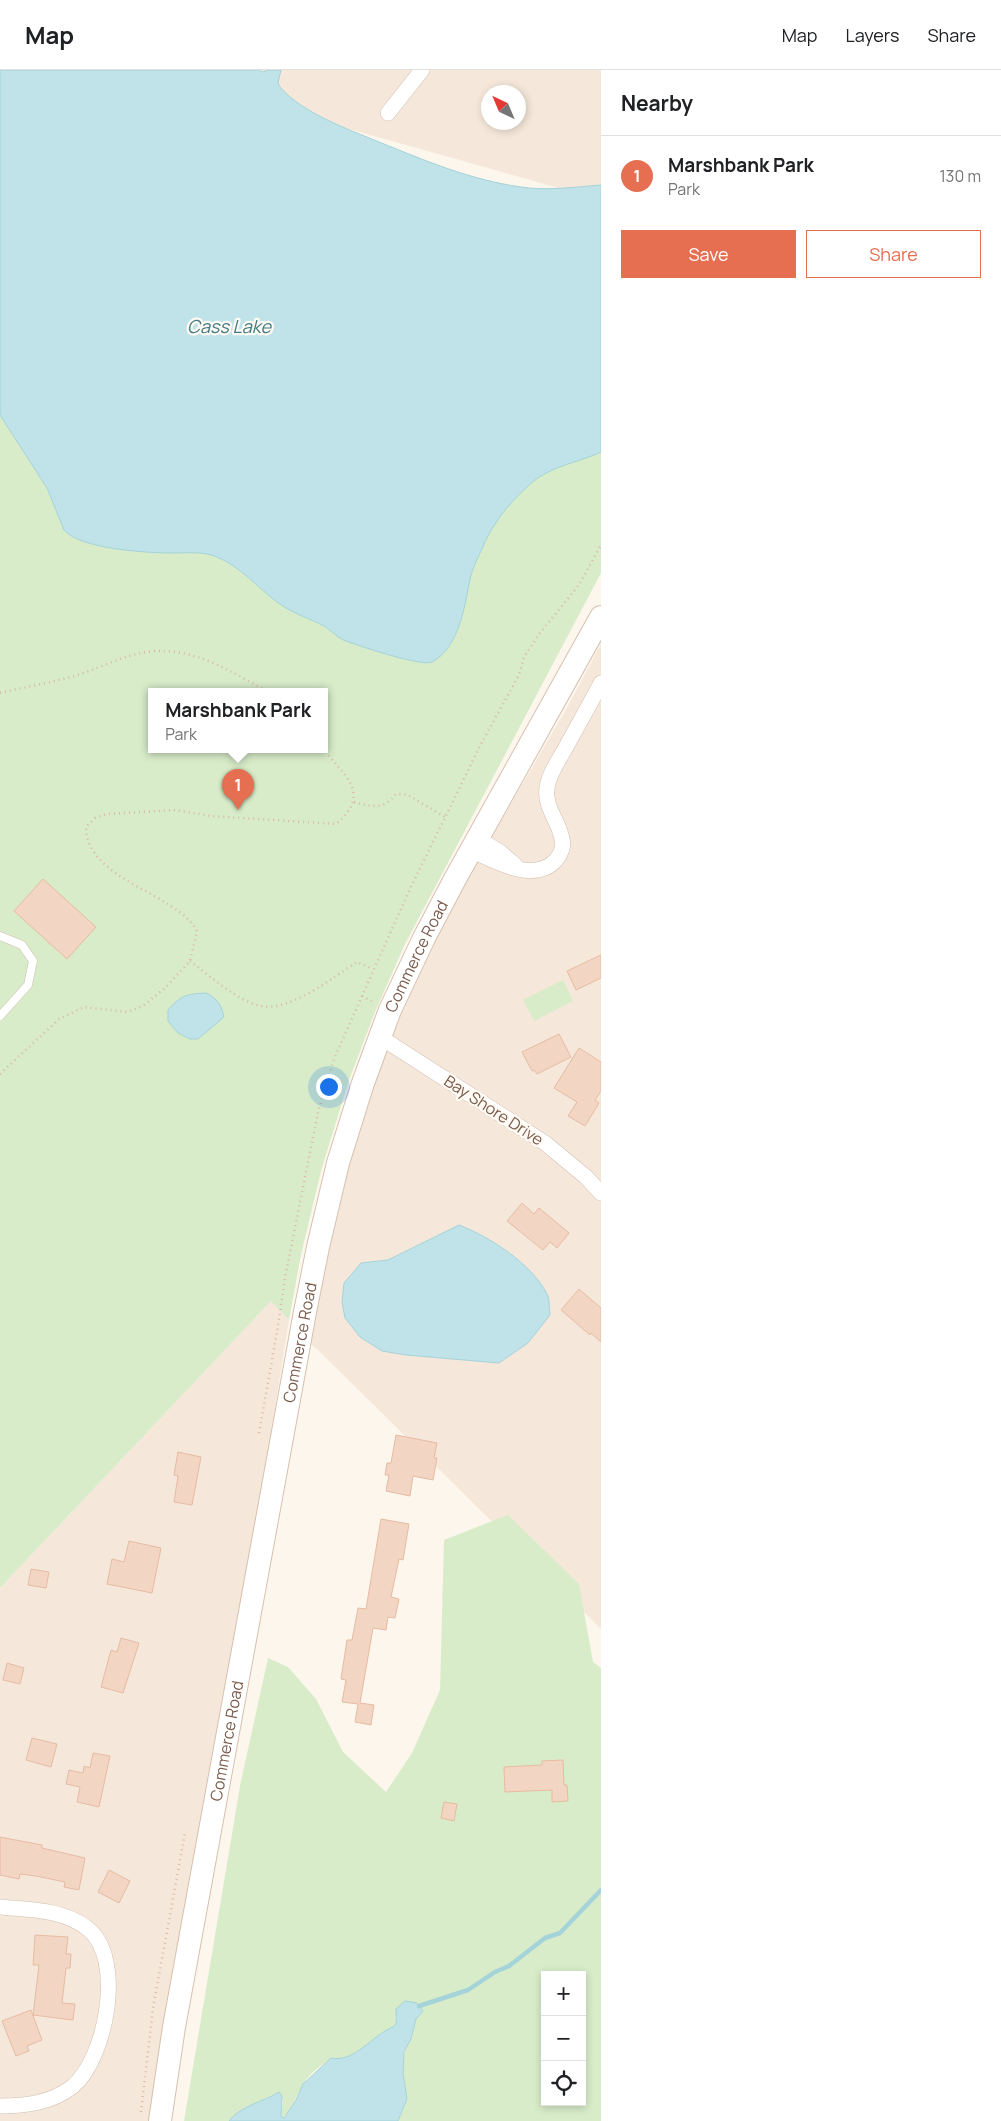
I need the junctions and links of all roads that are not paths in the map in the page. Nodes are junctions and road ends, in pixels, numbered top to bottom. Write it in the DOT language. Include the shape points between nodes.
graph roads {
  1 [pos="422,70"];
  2 [pos="388,113"];
  3 [pos="601,617"];
  4 [pos="601,683"];
  5 [pos="474,844"];
  6 [pos="0,936"];
  7 [pos="0,1016"];
  8 [pos="380,1037"];
  9 [pos="601,1193"];
  10 [pos="0,1907"];
  11 [pos="0,2106"];
  12 [pos="160,2121"];
  1 -- 2 [label="street"];
  3 -- 5 [label="main road, Commerce Road"];
  4 -- 5 [label="street" via="553,769 547,787 548,805 562,839 560,854 544,868 520,870 500,852"];
  5 -- 8 [label="main road, Commerce Road" via="421,944"];
  6 -- 7 [label="lane" via="22,945 33,961 28,985"];
  8 -- 9 [label="street, Bay Shore Drive" via="545,1143 586,1176"];
  8 -- 12 [label="main road, Commerce Road" via="346,1136 318,1247 177,2008"];
  10 -- 11 [label="street" via="58,1913 79,1922 93,1933 101,1945 107,1961 108,1983 97,2049 85,2072 72,2086 51,2099"];
}
